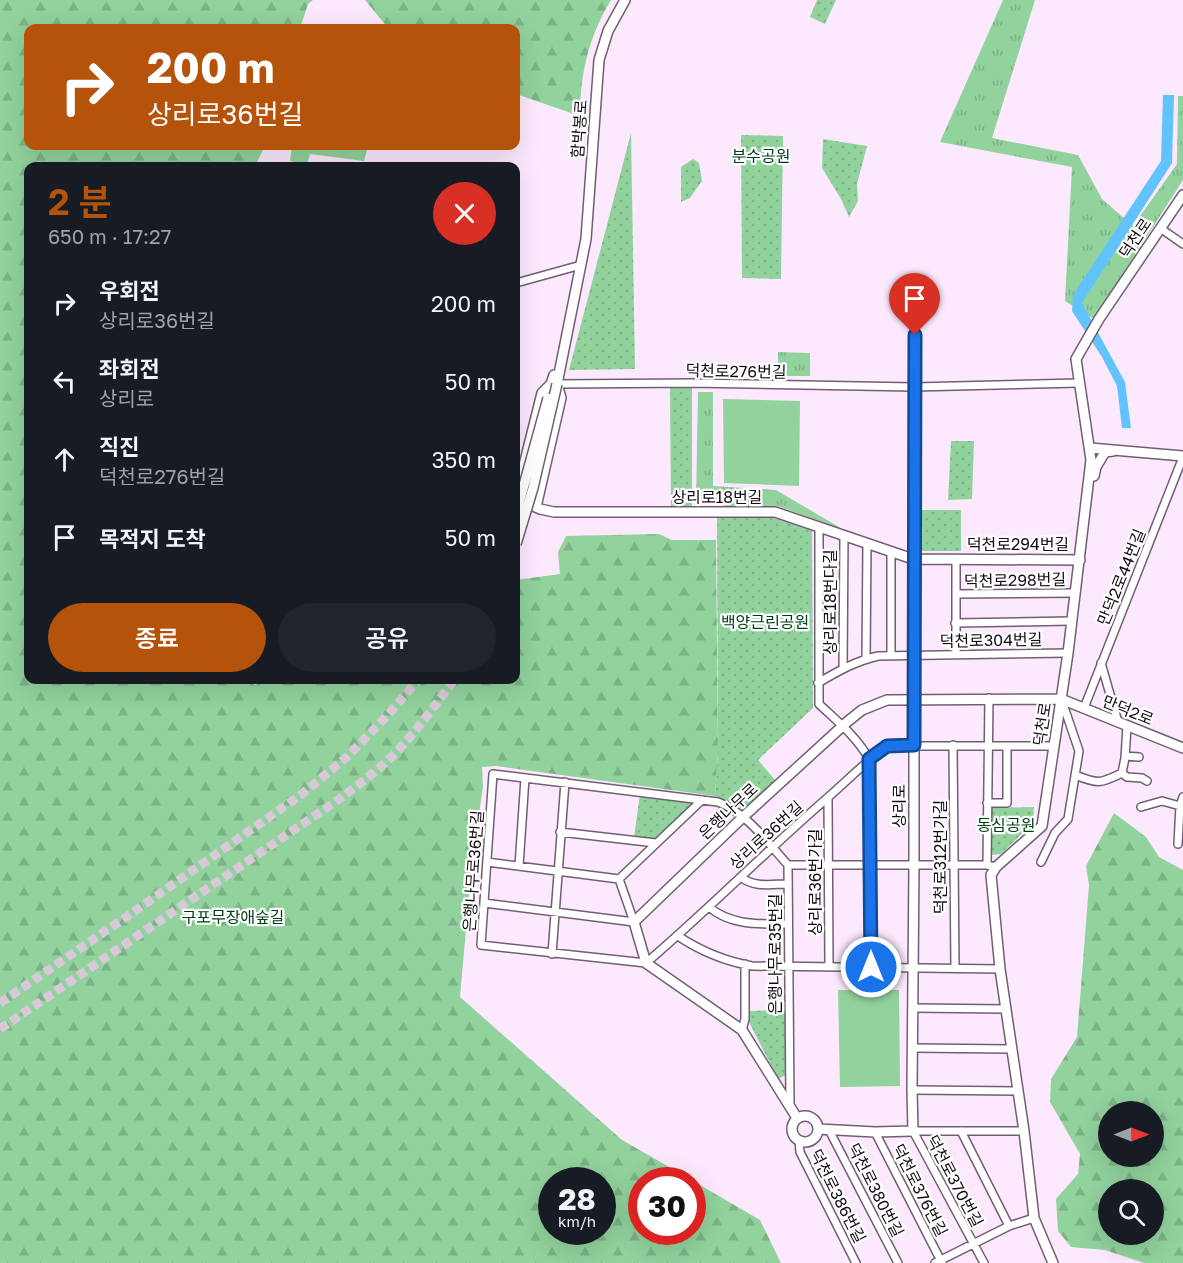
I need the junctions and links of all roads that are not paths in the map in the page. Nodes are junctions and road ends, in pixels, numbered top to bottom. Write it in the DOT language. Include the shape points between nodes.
graph roads {
  1 [pos="625,0"];
  2 [pos="1183,195"];
  3 [pos="1160,228"];
  4 [pos="1183,244"];
  5 [pos="581,265"];
  6 [pos="520,282"];
  7 [pos="915,289"];
  8 [pos="678,383"];
  9 [pos="1078,383"];
  10 [pos="554,384"];
  11 [pos="914,387"];
  12 [pos="678,392"];
  13 [pos="1090,448"];
  14 [pos="1115,450"];
  15 [pos="1183,457"];
  16 [pos="520,483"];
  17 [pos="520,500"];
  18 [pos="520,501"];
  19 [pos="1087,501"];
  20 [pos="536,507"];
  21 [pos="819,527"];
  22 [pos="520,531"];
  23 [pos="844,536"];
  24 [pos="867,543"];
  25 [pos="891,551"];
  26 [pos="913,559"];
  27 [pos="956,559"];
  28 [pos="1080,560"];
  29 [pos="1075,592"];
  30 [pos="956,594"];
  31 [pos="1072,621"];
  32 [pos="956,623"];
  33 [pos="1068,653"];
  34 [pos="956,654"];
  35 [pos="891,655"];
  36 [pos="914,655"];
  37 [pos="866,658"];
  38 [pos="1101,663"];
  39 [pos="843,668"];
  40 [pos="818,683"];
  41 [pos="914,698"];
  42 [pos="989,698"];
  43 [pos="1061,699"];
  44 [pos="1084,708"];
  45 [pos="1123,724"];
  46 [pos="843,726"];
  47 [pos="914,745"];
  48 [pos="953,746"];
  49 [pos="988,746"];
  50 [pos="1007,746"];
  51 [pos="1054,746"];
  52 [pos="1183,748"];
  53 [pos="1125,756"];
  54 [pos="1139,757"];
  55 [pos="869,759"];
  56 [pos="1122,773"];
  57 [pos="1075,775"];
  58 [pos="525,778"];
  59 [pos="1147,781"];
  60 [pos="565,782"];
  61 [pos="828,798"];
  62 [pos="702,800"];
  63 [pos="987,803"];
  64 [pos="1182,803"];
  65 [pos="1141,807"];
  66 [pos="743,817"];
  67 [pos="560,832"];
  68 [pos="656,843"];
  69 [pos="1178,844"];
  70 [pos="771,847"];
  71 [pos="487,862"];
  72 [pos="1041,862"];
  73 [pos="830,864"];
  74 [pos="871,864"];
  75 [pos="788,865"];
  76 [pos="914,865"];
  77 [pos="953,865"];
  78 [pos="519,866"];
  79 [pos="991,866"];
  80 [pos="558,872"];
  81 [pos="741,876"];
  82 [pos="619,879"];
  83 [pos="788,884"];
  84 [pos="484,903"];
  85 [pos="709,907"];
  86 [pos="555,912"];
  87 [pos="634,922"];
  88 [pos="788,924"];
  89 [pos="678,936"];
  90 [pos="552,954"];
  91 [pos="646,963"];
  92 [pos="745,964"];
  93 [pos="788,966"];
  94 [pos="829,966"];
  95 [pos="871,967"];
  96 [pos="955,968"];
  97 [pos="914,969"];
  98 [pos="1000,969"];
  99 [pos="913,1008"];
  100 [pos="1006,1009"];
  101 [pos="742,1030"];
  102 [pos="912,1048"];
  103 [pos="1011,1049"];
  104 [pos="912,1090"];
  105 [pos="1018,1091"];
  106 [pos="790,1107"];
  107 [pos="797,1118"];
  108 [pos="818,1129"];
  109 [pos="830,1130"];
  110 [pos="913,1131"];
  111 [pos="961,1131"];
  112 [pos="1024,1131"];
  113 [pos="875,1132"];
  114 [pos="799,1140"];
  115 [pos="1034,1218"];
  116 [pos="1009,1226"];
  117 [pos="973,1243"];
  118 [pos="940,1262"];
  119 [pos="1050,1262"];
  120 [pos="856,1263"];
  121 [pos="898,1263"];
  122 [pos="984,1263"];
  1 -- 5 [label="street, 함박봉로" via="599,60 588,220"];
  2 -- 3 [label="street, 덕천로"];
  3 -- 4 [label="street"];
  3 -- 9 [label="street, 덕천로" via="1076,358"];
  5 -- 6 [label="street"];
  5 -- 10 [label="street, 함박봉로"];
  7 -- 11 [label="street"];
  8 -- 10 [label="street, 덕천로276번길"];
  8 -- 11 [label="street, 덕천로276번길"];
  8 -- 12 [label="street"];
  9 -- 11 [label="street, 덕천로276번길"];
  9 -- 13 [label="street, 덕천로"];
  10 -- 16 [label="street" via="542,393"];
  10 -- 17 [label="street, bridge"];
  10 -- 20 [label="street" via="561,398"];
  10 -- 22 [label="street, bridge" via="533,488"];
  11 -- 26 [label="street, 상리로"];
  13 -- 14 [label="street"];
  13 -- 19 [label="street, 덕천로"];
  14 -- 15 [label="street"];
  14 -- 19 [label="street" via="1105,452 1096,467"];
  15 -- 38 [label="street, 만덕2로44번길"];
  18 -- 20 [label="street, 상리로18번길"];
  19 -- 28 [label="street, 덕천로"];
  20 -- 21 [label="street, 상리로18번길" via="554,512 775,512"];
  21 -- 23 [label="street, 상리로18번길"];
  21 -- 40 [label="street"];
  23 -- 24 [label="street, 상리로18번길"];
  23 -- 39 [label="street, 상리로18번다길"];
  24 -- 25 [label="street, 상리로18번길"];
  24 -- 37 [label="street"];
  25 -- 26 [label="street, 상리로18번길"];
  25 -- 35 [label="street"];
  26 -- 27 [label="street, 덕천로294번길"];
  26 -- 36 [label="street, 상리로"];
  27 -- 28 [label="street, 덕천로294번길"];
  27 -- 30 [label="street, 덕천로294번길"];
  28 -- 29 [label="street, 덕천로"];
  29 -- 30 [label="street, 덕천로298번길"];
  29 -- 31 [label="street, 덕천로"];
  30 -- 32 [label="street, 덕천로294번길"];
  31 -- 32 [label="street"];
  31 -- 33 [label="street, 덕천로"];
  32 -- 34 [label="street, 덕천로294번길"];
  33 -- 34 [label="street, 덕천로304번길"];
  33 -- 43 [label="street, 덕천로"];
  34 -- 36 [label="street, 덕천로304번길"];
  35 -- 36 [label="street, 덕천로304번길"];
  35 -- 37 [label="street, 덕천로304번길"];
  36 -- 41 [label="street, 상리로"];
  37 -- 39 [label="street, 덕천로304번길"];
  38 -- 44 [label="street, 만덕2로44번길"];
  38 -- 45 [label="street"];
  39 -- 40 [label="street, 덕천로304번길"];
  40 -- 46 [label="street" via="819,704"];
  41 -- 42 [label="street, 은행나무로"];
  41 -- 46 [label="street, 은행나무로" via="877,702"];
  41 -- 47 [label="street, 상리로"];
  42 -- 43 [label="street, 은행나무로"];
  42 -- 49 [label="street"];
  43 -- 44 [label="street, 만덕2로"];
  43 -- 51 [label="street, 덕천로"];
  43 -- 57 [label="street" via="1079,751"];
  44 -- 45 [label="street, 만덕2로"];
  45 -- 52 [label="street, 만덕2로"];
  45 -- 53 [label="street"];
  46 -- 55 [label="street"];
  46 -- 66 [label="street, 은행나무로"];
  47 -- 48 [label="street, 상리로36번길"];
  47 -- 55 [label="street, 상리로36번길" via="887,746"];
  47 -- 76 [label="street, 상리로"];
  48 -- 49 [label="street, 상리로36번길"];
  48 -- 77 [label="street, 덕천로312번가길"];
  49 -- 50 [label="street, 상리로36번길"];
  49 -- 63 [label="street"];
  50 -- 51 [label="street, 상리로36번길"];
  50 -- 63 [label="street" via="1007,802"];
  51 -- 79 [label="street, 덕천로" via="1042,826"];
  53 -- 54 [label="street"];
  53 -- 56 [label="street"];
  55 -- 61 [label="street, 상리로36번길"];
  55 -- 74 [label="street"];
  56 -- 57 [label="street" via="1104,782"];
  56 -- 59 [label="street"];
  57 -- 72 [label="street" via="1068,819"];
  58 -- 60 [label="street, 은행나무로36번길"];
  58 -- 71 [label="street, 은행나무로36번길" via="493,774"];
  58 -- 78 [label="street"];
  60 -- 62 [label="street, 은행나무로36번길"];
  60 -- 67 [label="street"];
  61 -- 70 [label="street, 상리로36번길"];
  61 -- 73 [label="street, 상리로36번가길"];
  62 -- 66 [label="street, 은행나무로36번길" via="718,802"];
  62 -- 68 [label="street"];
  63 -- 79 [label="street"];
  64 -- 65 [label="street" via="1162,801"];
  64 -- 69 [label="street"];
  66 -- 70 [label="street"];
  66 -- 87 [label="street, 은행나무로"];
  67 -- 68 [label="street"];
  67 -- 80 [label="street"];
  68 -- 82 [label="street"];
  70 -- 75 [label="street"];
  70 -- 81 [label="street, 상리로36번길"];
  71 -- 78 [label="street"];
  71 -- 84 [label="street, 은행나무로36번길"];
  73 -- 74 [label="street"];
  73 -- 75 [label="street"];
  73 -- 94 [label="street, 상리로36번가길"];
  74 -- 76 [label="street"];
  74 -- 95 [label="street"];
  75 -- 83 [label="street, 은행나무로35번길"];
  76 -- 77 [label="street"];
  76 -- 97 [label="street, 상리로"];
  77 -- 79 [label="street"];
  77 -- 96 [label="street, 덕천로312번가길"];
  78 -- 80 [label="street"];
  79 -- 98 [label="street"];
  80 -- 82 [label="street"];
  80 -- 86 [label="street"];
  81 -- 83 [label="street" via="755,884"];
  81 -- 85 [label="street, 상리로36번길"];
  82 -- 87 [label="street"];
  83 -- 88 [label="street, 은행나무로35번길"];
  84 -- 86 [label="street"];
  84 -- 90 [label="street, 은행나무로36번길" via="481,945"];
  85 -- 88 [label="street" via="736,920"];
  85 -- 89 [label="street, 상리로36번길"];
  86 -- 87 [label="street"];
  86 -- 90 [label="street"];
  87 -- 91 [label="street"];
  88 -- 93 [label="street, 은행나무로35번길"];
  89 -- 91 [label="street, 상리로36번길"];
  89 -- 92 [label="street" via="709,954"];
  90 -- 91 [label="street, 은행나무로36번길"];
  91 -- 101 [label="street"];
  92 -- 93 [label="street"];
  92 -- 101 [label="street"];
  93 -- 94 [label="street"];
  93 -- 106 [label="street, 은행나무로35번길"];
  94 -- 95 [label="street"];
  95 -- 97 [label="street"];
  96 -- 97 [label="street"];
  96 -- 98 [label="street"];
  97 -- 99 [label="street, 상리로"];
  98 -- 100 [label="street"];
  99 -- 100 [label="street"];
  99 -- 102 [label="street, 상리로"];
  100 -- 103 [label="street"];
  101 -- 106 [label="street"];
  102 -- 103 [label="street"];
  102 -- 104 [label="street, 상리로"];
  103 -- 105 [label="street"];
  104 -- 105 [label="street"];
  104 -- 110 [label="street, 상리로"];
  105 -- 112 [label="street"];
  106 -- 107 [label="street"];
  107 -- 108 [label="street" via="813,1118"];
  107 -- 114 [label="street" via="792,1130"];
  108 -- 109 [label="street"];
  108 -- 114 [label="street" via="812,1140"];
  109 -- 113 [label="street"];
  109 -- 121 [label="street, 덕천로380번길"];
  110 -- 111 [label="street"];
  110 -- 113 [label="street"];
  110 -- 117 [label="street, 덕천로370번길"];
  111 -- 112 [label="street"];
  111 -- 116 [label="street"];
  112 -- 115 [label="street"];
  113 -- 118 [label="street, 덕천로376번길"];
  114 -- 120 [label="street, 덕천로386번길" via="800,1152"];
  115 -- 116 [label="street"];
  115 -- 119 [label="street"];
  116 -- 117 [label="street"];
  117 -- 118 [label="street, 덕천로370번길"];
  117 -- 122 [label="street, 덕천로370번길"];
}
